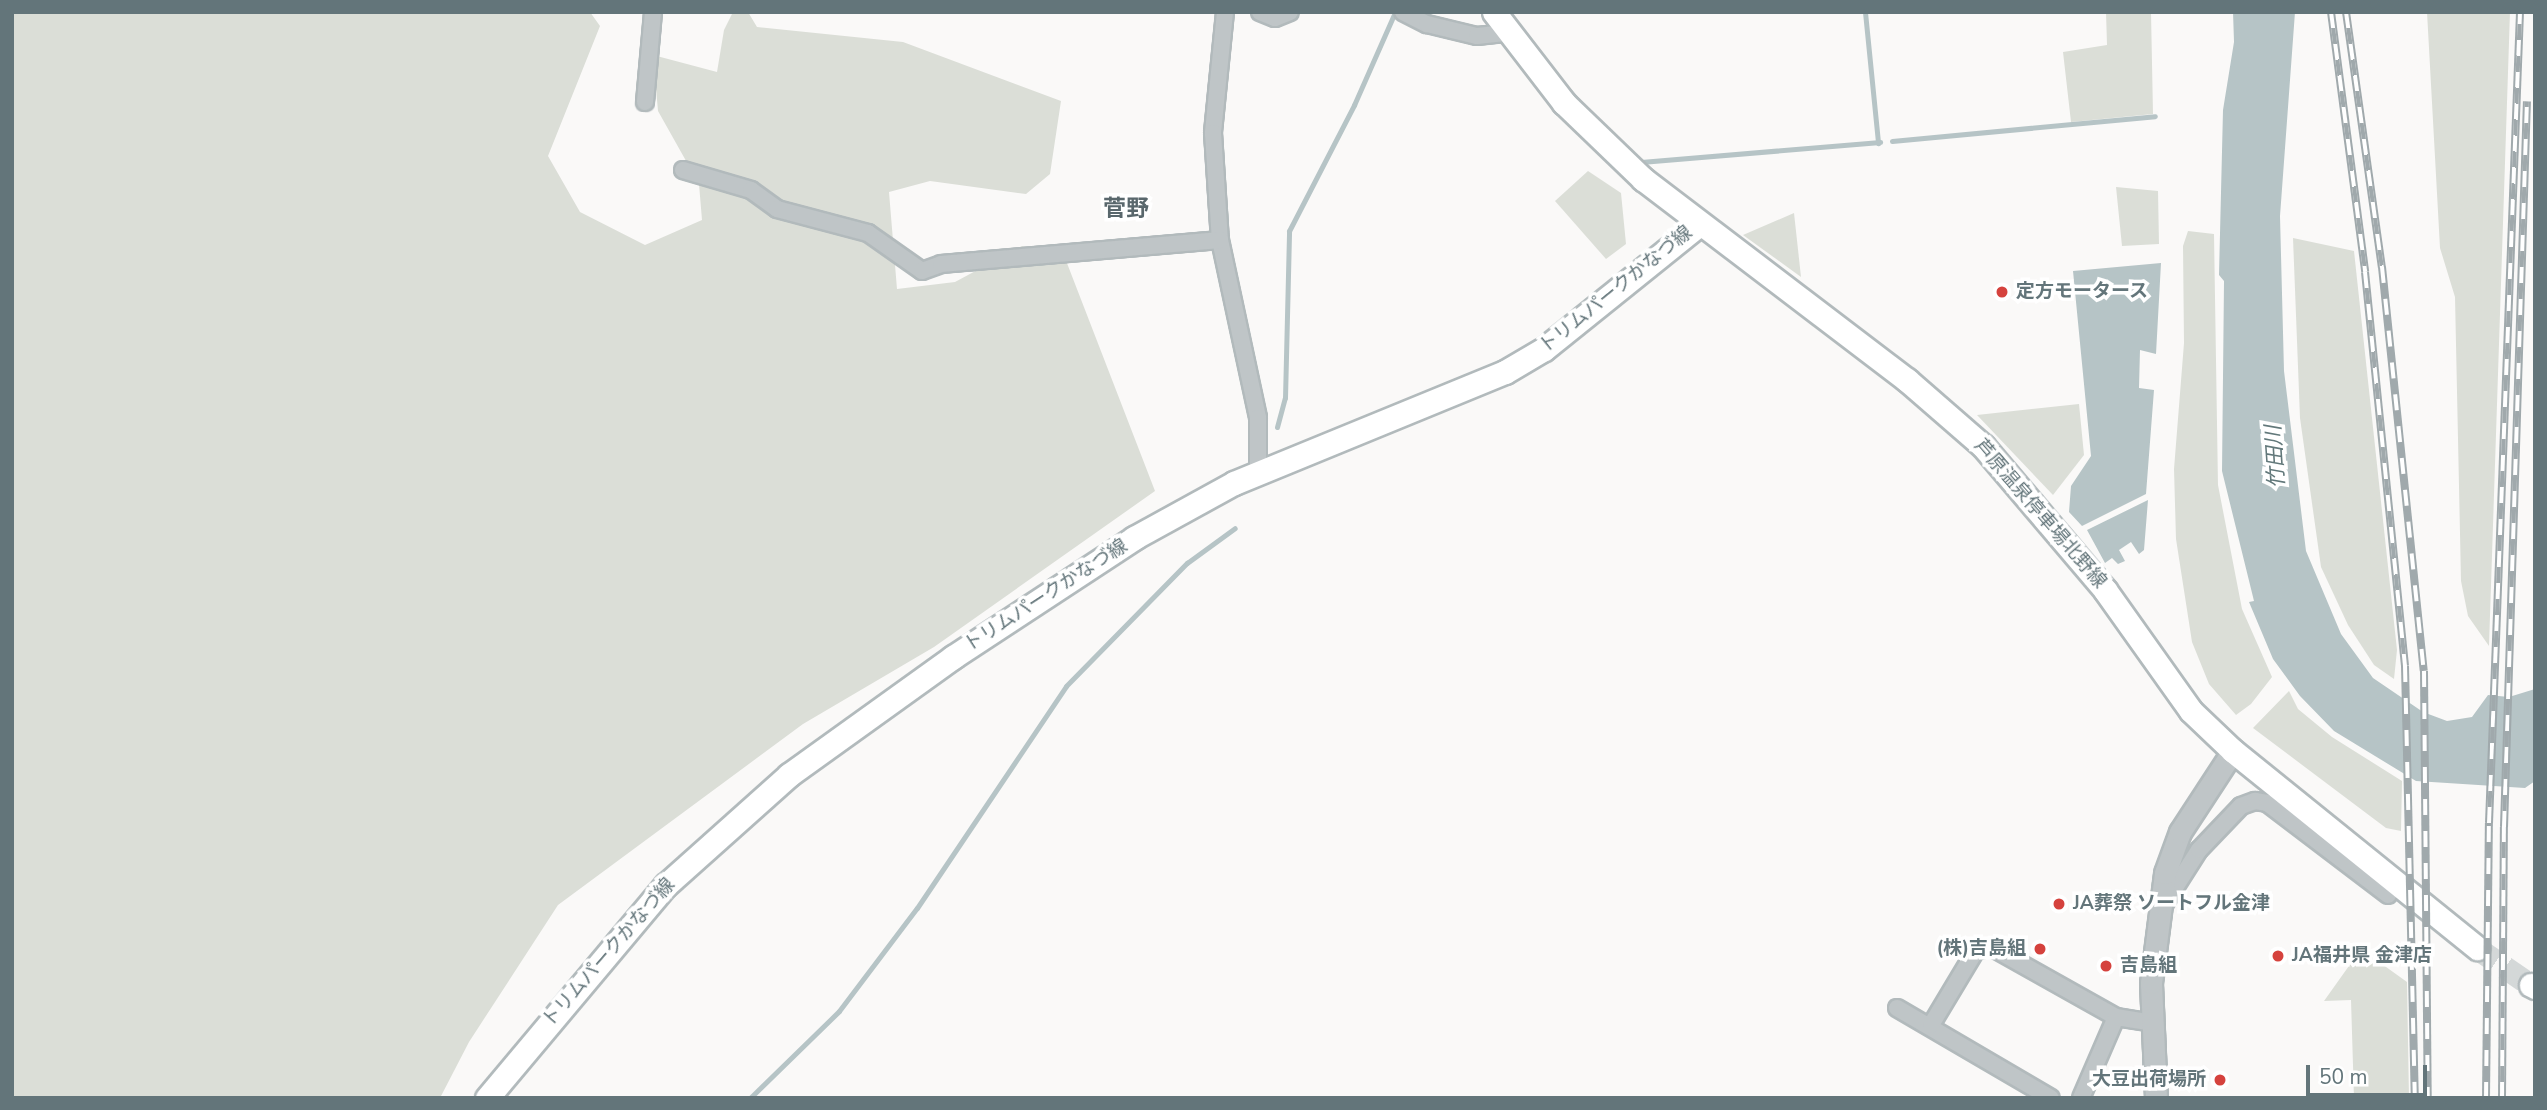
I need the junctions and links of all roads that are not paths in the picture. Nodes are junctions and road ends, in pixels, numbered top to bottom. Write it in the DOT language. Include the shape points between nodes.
graph roads {
  1 [pos="653,12"];
  2 [pos="1224,12"];
  3 [pos="1260,12"];
  4 [pos="1290,12"];
  5 [pos="1403,12"];
  6 [pos="1494,12"];
  7 [pos="1507,33"];
  8 [pos="645,102"];
  9 [pos="683,170"];
  10 [pos="1698,225"];
  11 [pos="1220,240"];
  12 [pos="1258,472"];
  13 [pos="2233,751"];
  14 [pos="2388,895"];
  15 [pos="2158,913"];
  16 [pos="2477,948"];
  17 [pos="1897,1008"];
  18 [pos="2116,1017"];
  19 [pos="2153,1023"];
  20 [pos="1931,1026"];
  21 [pos="487,1098"];
  22 [pos="2051,1098"];
  23 [pos="2081,1098"];
  24 [pos="2156,1098"];
  1 -- 8 [label="street"];
  2 -- 11 [label="street" via="1213,132"];
  3 -- 4 [label="street" via="1275,18"];
  5 -- 7 [label="street" via="1427,24 1477,36"];
  6 -- 7 [label="main road, 芦原温泉停車場北野線"];
  7 -- 10 [label="main road, 芦原温泉停車場北野線" via="1595,136"];
  9 -- 11 [label="street" via="751,190 777,209 806,219 828,219 868,233 922,271 941,264"];
  10 -- 12 [label="main road, トリムパークかなづ線" via="1573,329 1505,372"];
  10 -- 13 [label="main road, 芦原温泉停車場北野線" via="1908,380 1983,446 2105,590 2191,711"];
  11 -- 12 [label="street" via="1258,418"];
  12 -- 21 [label="main road, トリムパークかなづ線" via="1134,538 953,657 789,775 666,885"];
  13 -- 15 [label="street" via="2180,832 2165,873"];
  13 -- 16 [label="main road, 芦原温泉停車場北野線"];
  14 -- 15 [label="street" via="2267,803 2255,801 2241,806 2199,850"];
  15 -- 19 [label="street" via="2151,983"];
  17 -- 20 [label="street"];
  18 -- 19 [label="street"];
  18 -- 20 [label="street" via="1993,948 1976,950"];
  18 -- 23 [label="street"];
  19 -- 24 [label="street"];
  20 -- 22 [label="street"];
}
